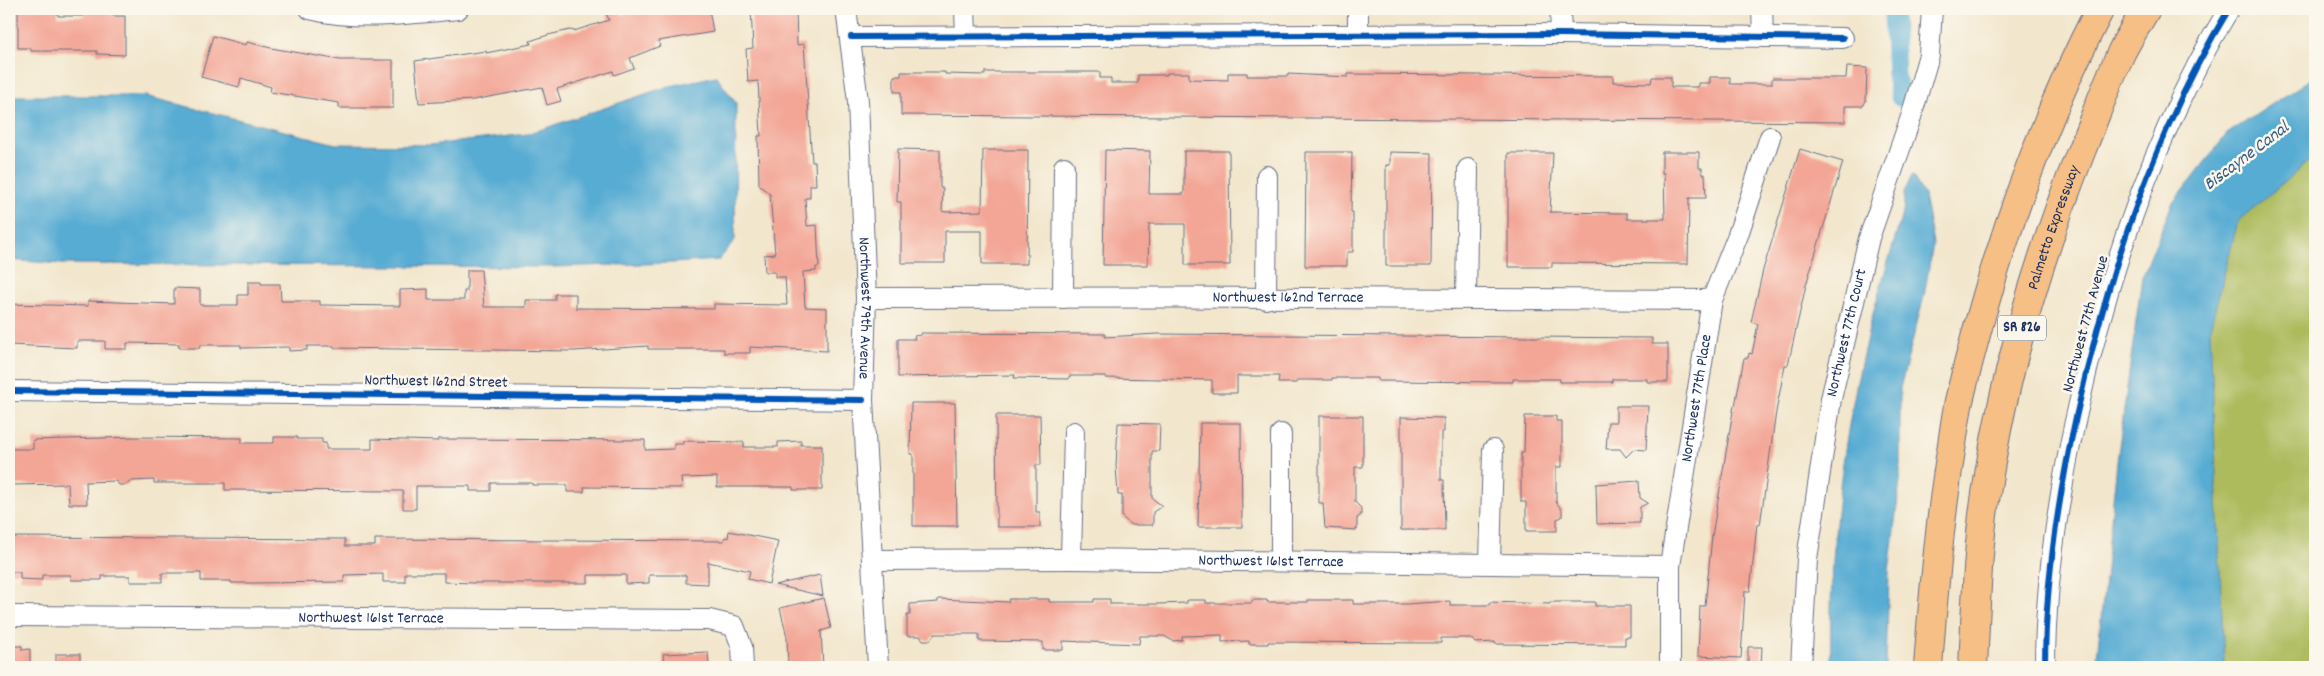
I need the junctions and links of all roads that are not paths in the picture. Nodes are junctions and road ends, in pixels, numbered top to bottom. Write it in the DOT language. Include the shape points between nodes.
graph roads {
  1 [pos="310,9"];
  2 [pos="458,9"];
  3 [pos="846,9"];
  4 [pos="965,9"];
  5 [pos="1358,9"];
  6 [pos="1560,9"];
  7 [pos="1762,9"];
  8 [pos="1932,9"];
  9 [pos="2100,9"];
  10 [pos="2146,9"];
  11 [pos="2229,9"];
  12 [pos="1358,34"];
  13 [pos="1561,34"];
  14 [pos="966,35"];
  15 [pos="1762,35"];
  16 [pos="851,37"];
  17 [pos="1843,38"];
  18 [pos="1770,136"];
  19 [pos="1064,167"];
  20 [pos="1468,169"];
  21 [pos="1267,176"];
  22 [pos="1466,297"];
  23 [pos="866,298"];
  24 [pos="1063,298"];
  25 [pos="1266,299"];
  26 [pos="1712,300"];
  27 [pos="9,391"];
  28 [pos="864,400"];
  29 [pos="1074,432"];
  30 [pos="1281,434"];
  31 [pos="1493,450"];
  32 [pos="1071,559"];
  33 [pos="872,560"];
  34 [pos="1281,561"];
  35 [pos="1490,563"];
  36 [pos="1670,566"];
  37 [pos="9,616"];
  38 [pos="743,667"];
  39 [pos="878,667"];
  40 [pos="1670,667"];
  41 [pos="1801,667"];
  42 [pos="1928,667"];
  43 [pos="1974,667"];
  44 [pos="2045,667"];
  1 -- 2 [label="street" via="330,14 402,14"];
  3 -- 16 [label="street, Northwest 79th Avenue"];
  4 -- 14 [label="street"];
  5 -- 12 [label="street"];
  6 -- 13 [label="street"];
  7 -- 15 [label="street"];
  8 -- 41 [label="street, Northwest 77th Court" via="1929,55 1869,238 1831,399 1807,559"];
  9 -- 42 [label="highway, SR 826" via="2045,125 2020,193 1988,292 1961,394 1944,498"];
  10 -- 43 [label="highway, Palmetto Expressway / SR 826" via="2122,52 2061,203 2014,359 1986,495"];
  11 -- 44 [label="street, Northwest 77th Avenue" via="2184,91 2134,209 2108,289 2065,469 2053,545"];
  12 -- 13 [label="street"];
  12 -- 14 [label="street"];
  13 -- 15 [label="street"];
  14 -- 16 [label="street"];
  15 -- 17 [label="street"];
  16 -- 23 [label="street, Northwest 79th Avenue" via="858,101"];
  18 -- 26 [label="street, Northwest 77th Place" via="1738,235"];
  19 -- 24 [label="street"];
  20 -- 22 [label="street"];
  21 -- 25 [label="street"];
  22 -- 25 [label="street, Northwest 162nd Terrace"];
  22 -- 26 [label="street, Northwest 162nd Terrace"];
  23 -- 24 [label="street, Northwest 162nd Terrace"];
  23 -- 28 [label="street, Northwest 79th Avenue"];
  24 -- 25 [label="street, Northwest 162nd Terrace"];
  26 -- 36 [label="street, Northwest 77th Place"];
  27 -- 28 [label="street, Northwest 162nd Street"];
  28 -- 33 [label="street, Northwest 79th Avenue"];
  29 -- 32 [label="street"];
  30 -- 34 [label="street"];
  31 -- 35 [label="street"];
  32 -- 33 [label="street, Northwest 161st Terrace"];
  32 -- 34 [label="street, Northwest 161st Terrace"];
  33 -- 39 [label="street, Northwest 79th Avenue"];
  34 -- 35 [label="street, Northwest 161st Terrace"];
  35 -- 36 [label="street, Northwest 161st Terrace"];
  36 -- 40 [label="street, Northwest 77th Place"];
  37 -- 38 [label="street, Northwest 161st Terrace" via="709,620 734,626 742,647"];
}
